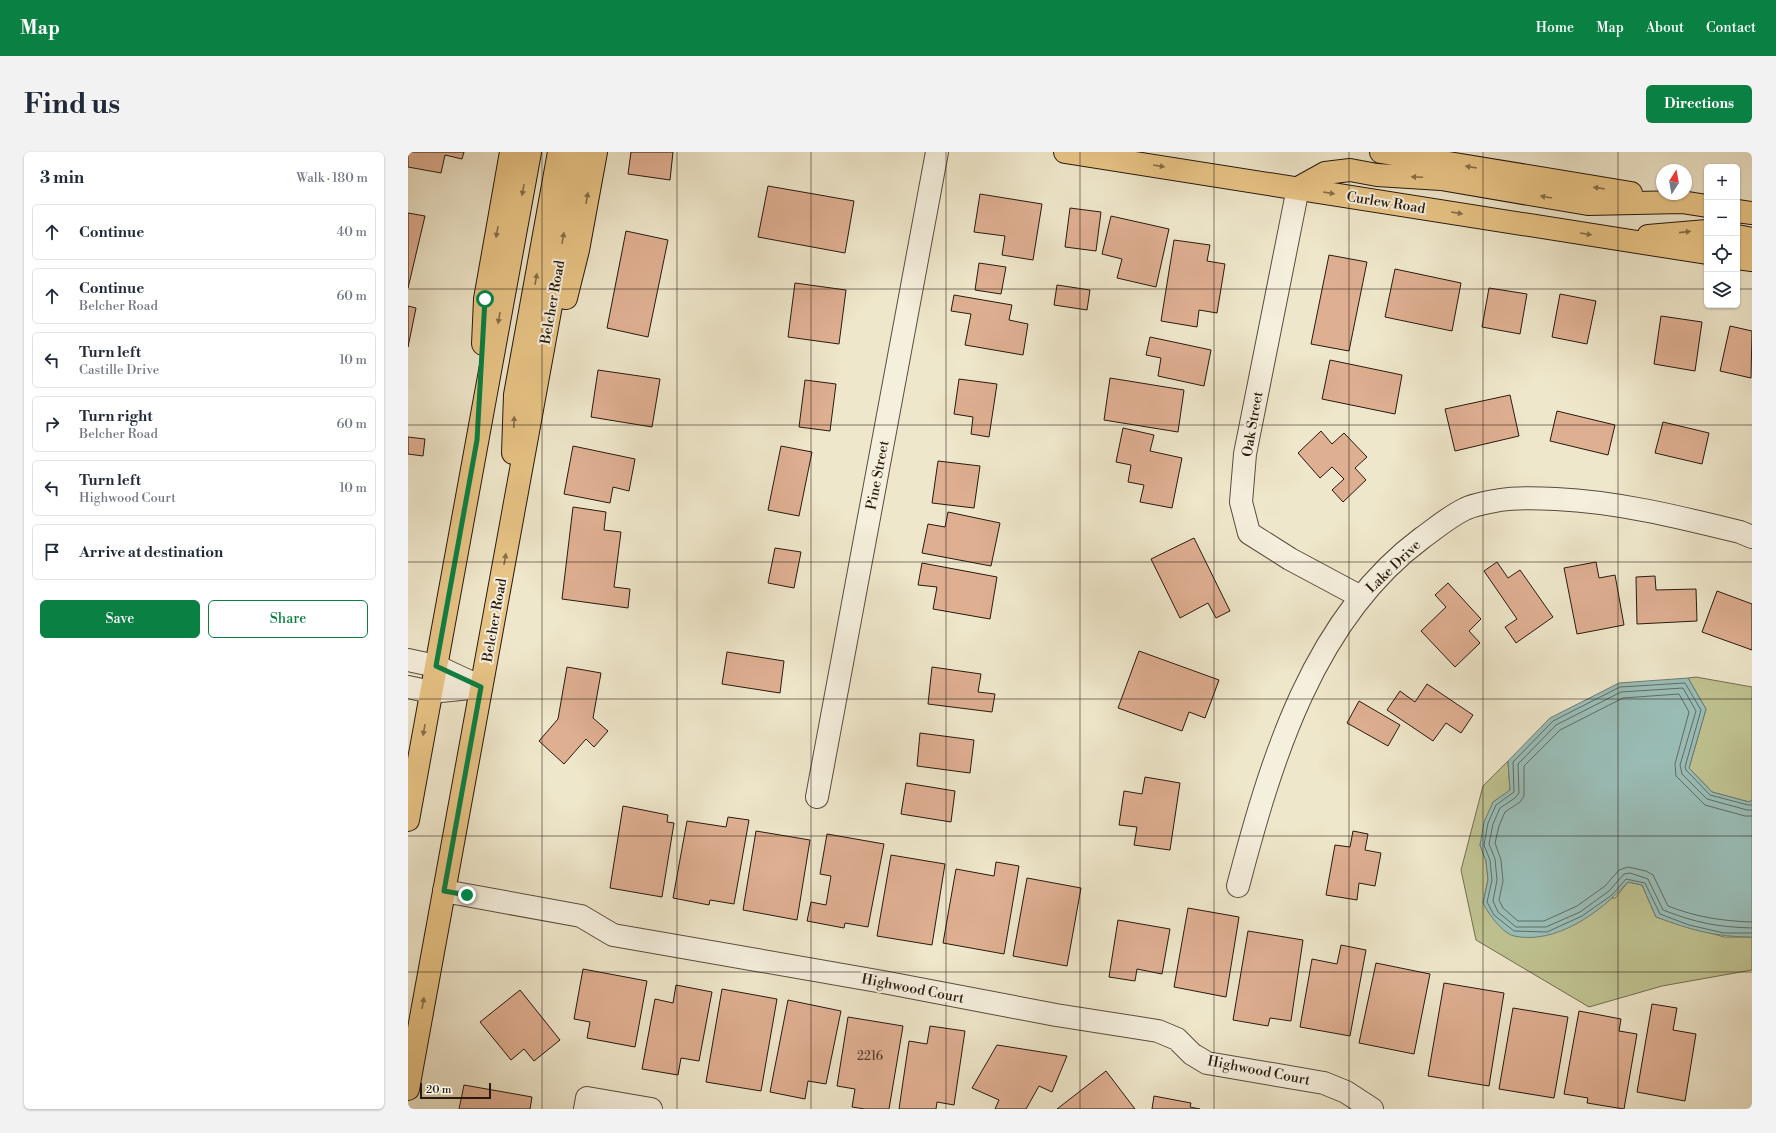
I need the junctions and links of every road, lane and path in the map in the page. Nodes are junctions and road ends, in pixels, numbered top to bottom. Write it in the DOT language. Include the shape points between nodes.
graph roads {
  1 [pos="511,152"];
  2 [pos="530,152"];
  3 [pos="559,152"];
  4 [pos="579,152"];
  5 [pos="596,152"];
  6 [pos="937,152"];
  7 [pos="1065,152"];
  8 [pos="1381,152"];
  9 [pos="1298,188"];
  10 [pos="1682,202"];
  11 [pos="1704,206"];
  12 [pos="1740,211"];
  13 [pos="1752,213"];
  14 [pos="1704,231"];
  15 [pos="1740,237"];
  16 [pos="1619,239"];
  17 [pos="1752,239"];
  18 [pos="1704,253"];
  19 [pos="1740,258"];
  20 [pos="1752,260"];
  21 [pos="477,440"];
  22 [pos="519,481"];
  23 [pos="510,530"];
  24 [pos="1752,537"];
  25 [pos="1361,597"];
  26 [pos="408,660"];
  27 [pos="436,666"];
  28 [pos="408,687"];
  29 [pos="481,687"];
  30 [pos="431,692"];
  31 [pos="817,797"];
  32 [pos="408,820"];
  33 [pos="1238,886"];
  34 [pos="444,891"];
  35 [pos="408,1085"];
  36 [pos="586,1104"];
  37 [pos="651,1109"];
  38 [pos="1372,1109"];
  1 -- 21 [label="main road, one-way" via="485,299"];
  2 -- 21 [label="main road, one-way"];
  23 -- 3 [label="main road, one-way" via="515,395"];
  22 -- 4 [label="main road, Belcher Road, one-way"];
  22 -- 5 [label="main road, one-way" via="578,250"];
  6 -- 31 [label="street, Pine Street"];
  7 -- 9 [label="main road, Curlew Road, one-way"];
  10 -- 8 [label="main road, one-way"];
  10 -- 9 [label="main road, one-way" via="1588,204 1441,178 1377,175 1350,170 1325,173"];
  9 -- 16 [label="main road, Curlew Road, one-way"];
  9 -- 25 [label="street, Oak Street" via="1245,454 1241,502 1249,533 1290,559"];
  10 -- 11 [label="main road"];
  12 -- 13 [label="main road"];
  16 -- 14 [label="main road, one-way"];
  15 -- 17 [label="main road"];
  16 -- 18 [label="main road, Curlew Road"];
  19 -- 20 [label="main road"];
  21 -- 27 [label="main road"];
  22 -- 23 [label="main road, Belcher Road"];
  29 -- 23 [label="main road, Belcher Road, one-way"];
  24 -- 25 [label="street, Lake Drive" via="1663,513 1594,501 1541,498 1501,500 1465,508 1439,525 1405,551"];
  25 -- 33 [label="street, Lake Drive" via="1320,656 1287,729 1257,814"];
  26 -- 27 [label="street"];
  27 -- 29 [label="street"];
  27 -- 30 [label="main road"];
  28 -- 30 [label="street"];
  29 -- 30 [label="street"];
  29 -- 34 [label="main road, Belcher Road"];
  30 -- 32 [label="main road, one-way"];
  35 -- 34 [label="main road, Belcher Road, one-way"];
  34 -- 38 [label="street, Highwood Court" via="581,916 613,936 1158,1031 1177,1039 1192,1054 1207,1062 1324,1083 1346,1092"];
  36 -- 37 [label="street"];
}
